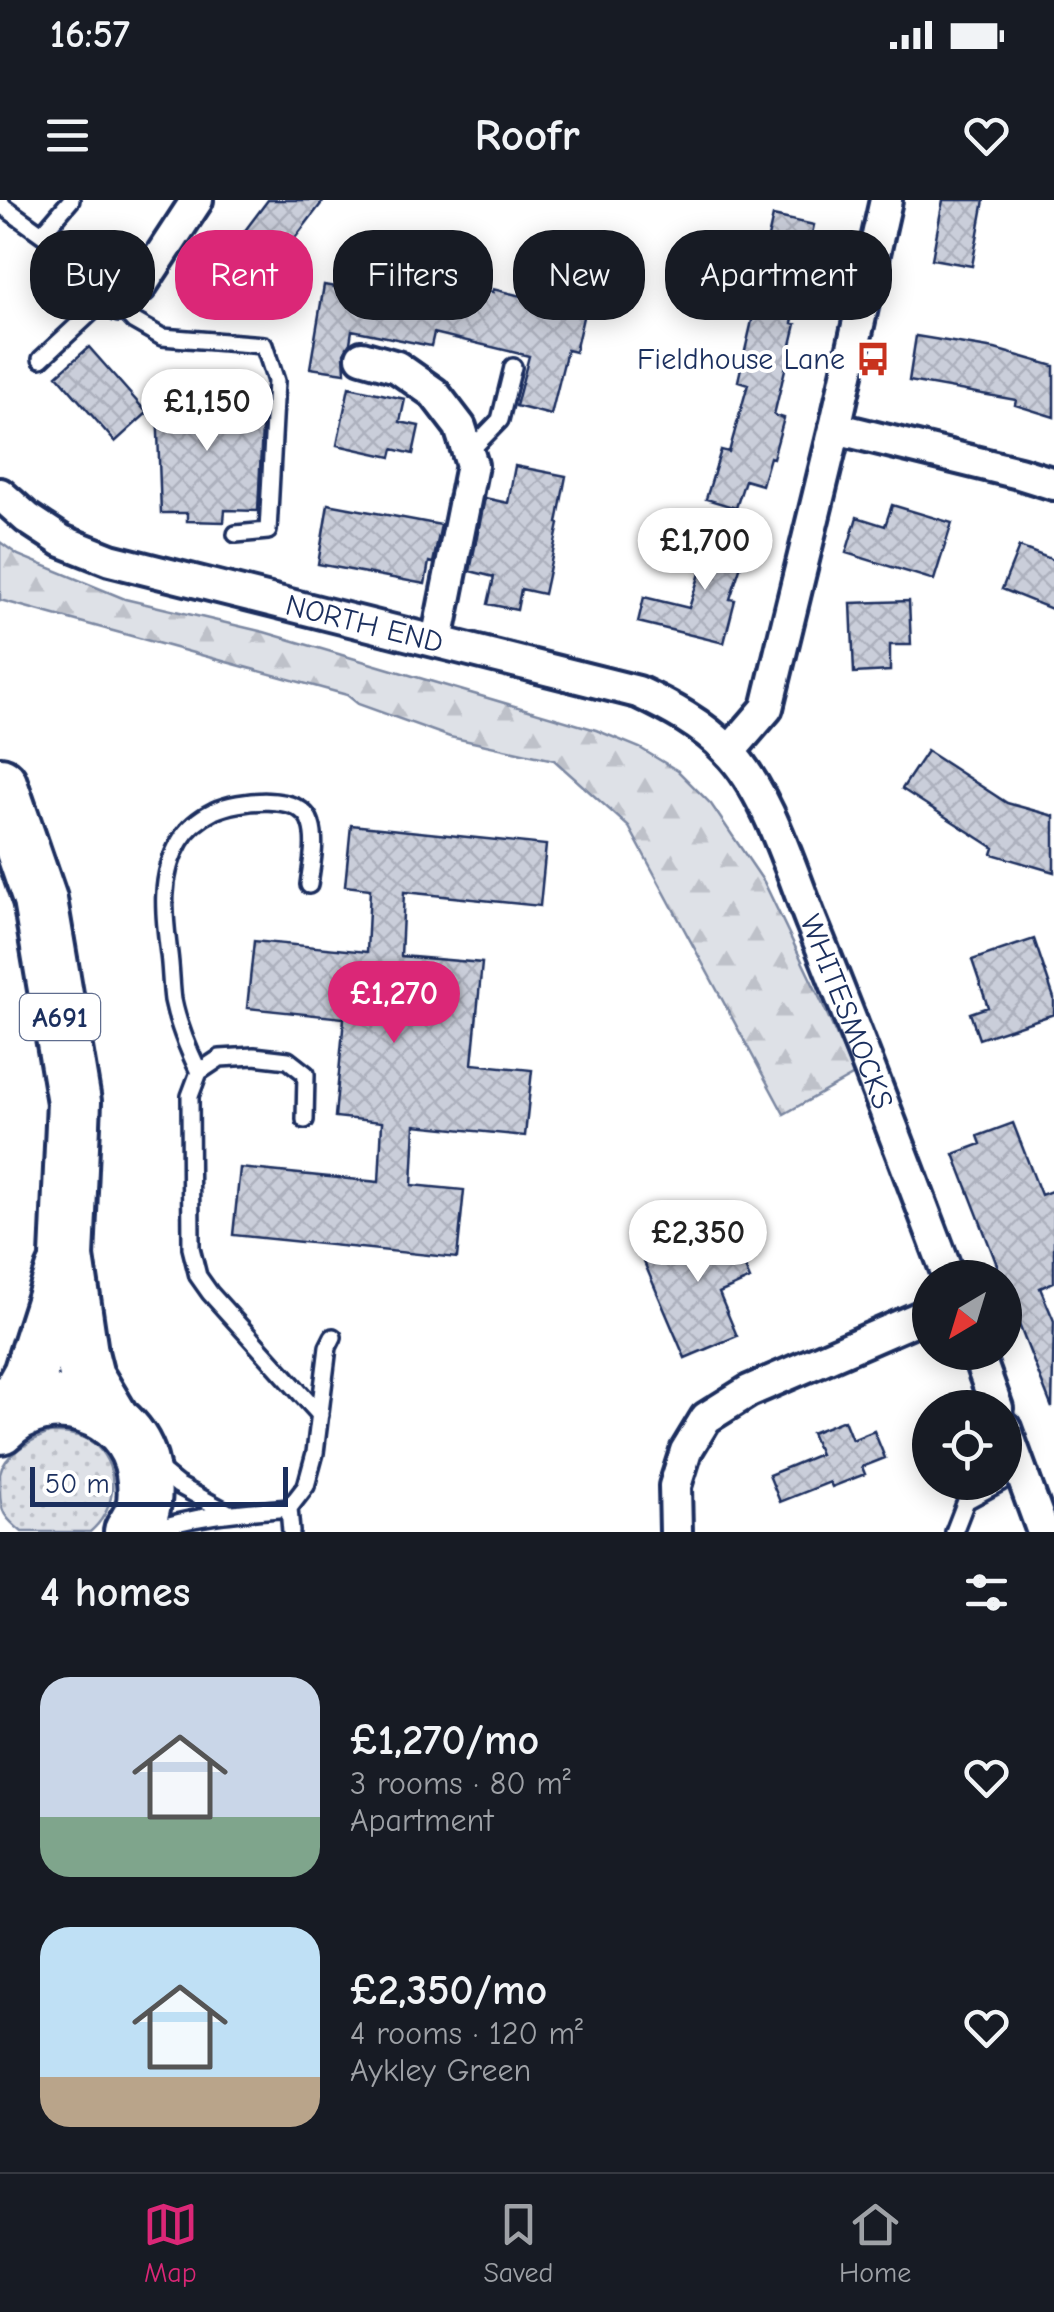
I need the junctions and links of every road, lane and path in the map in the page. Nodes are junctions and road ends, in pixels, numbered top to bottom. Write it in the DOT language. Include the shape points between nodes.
graph roads {
  1 [pos="71,200"];
  2 [pos="196,200"];
  3 [pos="886,200"];
  4 [pos="0,202"];
  5 [pos="36,230"];
  6 [pos="45,230"];
  7 [pos="155,263"];
  8 [pos="90,320"];
  9 [pos="133,320"];
  10 [pos="362,357"];
  11 [pos="41,359"];
  12 [pos="513,367"];
  13 [pos="835,428"];
  14 [pos="468,454"];
  15 [pos="1054,484"];
  16 [pos="0,494"];
  17 [pos="236,534"];
  18 [pos="437,641"];
  19 [pos="729,752"];
  20 [pos="0,784"];
  21 [pos="309,886"];
  22 [pos="199,1072"];
  23 [pos="304,1120"];
  24 [pos="68,1257"];
  25 [pos="942,1260"];
  26 [pos="912,1321"];
  27 [pos="333,1337"];
  28 [pos="320,1415"];
  29 [pos="2,1425"];
  30 [pos="122,1430"];
  31 [pos="1022,1498"];
  32 [pos="968,1500"];
  33 [pos="289,1508"];
  34 [pos="230,1513"];
  35 [pos="131,1532"];
  36 [pos="148,1532"];
  37 [pos="291,1532"];
  38 [pos="676,1532"];
  39 [pos="954,1532"];
  40 [pos="1044,1532"];
  1 -- 6 [label="lane"];
  2 -- 7 [label="street"];
  3 -- 13 [label="street"];
  4 -- 5 [label="lane"];
  8 -- 11 [label="lane"];
  9 -- 17 [label="lane" via="162,337 264,344 276,381 268,531"];
  10 -- 14 [label="street" via="397,367 434,393 460,427"];
  12 -- 14 [label="lane" via="500,420"];
  13 -- 15 [label="street"];
  13 -- 19 [label="street" via="767,708"];
  14 -- 18 [label="street" via="472,465"];
  16 -- 18 [label="street, NORTH END" via="62,541 110,560"];
  18 -- 19 [label="street, NORTH END" via="638,692 701,727"];
  19 -- 25 [label="street, WHITESMOCKS" via="776,832"];
  20 -- 24 [label="highway, A691" via="40,900 74,1102"];
  21 -- 22 [label="lane" via="311,822 298,807 228,806 192,824 179,843 164,896 172,996"];
  22 -- 23 [label="lane" via="220,1058 288,1060 306,1074"];
  22 -- 28 [label="lane" via="190,1096 191,1248 198,1276"];
  24 -- 29 [label="highway, A691" via="30,1374"];
  24 -- 30 [label="highway, A691" via="87,1377"];
  26 -- 38 [label="street" via="749,1391 706,1418 675,1486"];
  27 -- 28 [label="lane"];
  28 -- 33 [label="lane" via="306,1486"];
  29 -- 30 [label="highway" via="47,1402 82,1404"];
  30 -- 34 [label="lane" via="178,1486"];
  30 -- 35 [label="highway" via="142,1462 146,1489"];
  31 -- 40 [label="street"];
  32 -- 39 [label="lane"];
  33 -- 34 [label="lane"];
  33 -- 37 [label="lane"];
  34 -- 36 [label="lane"];
}
